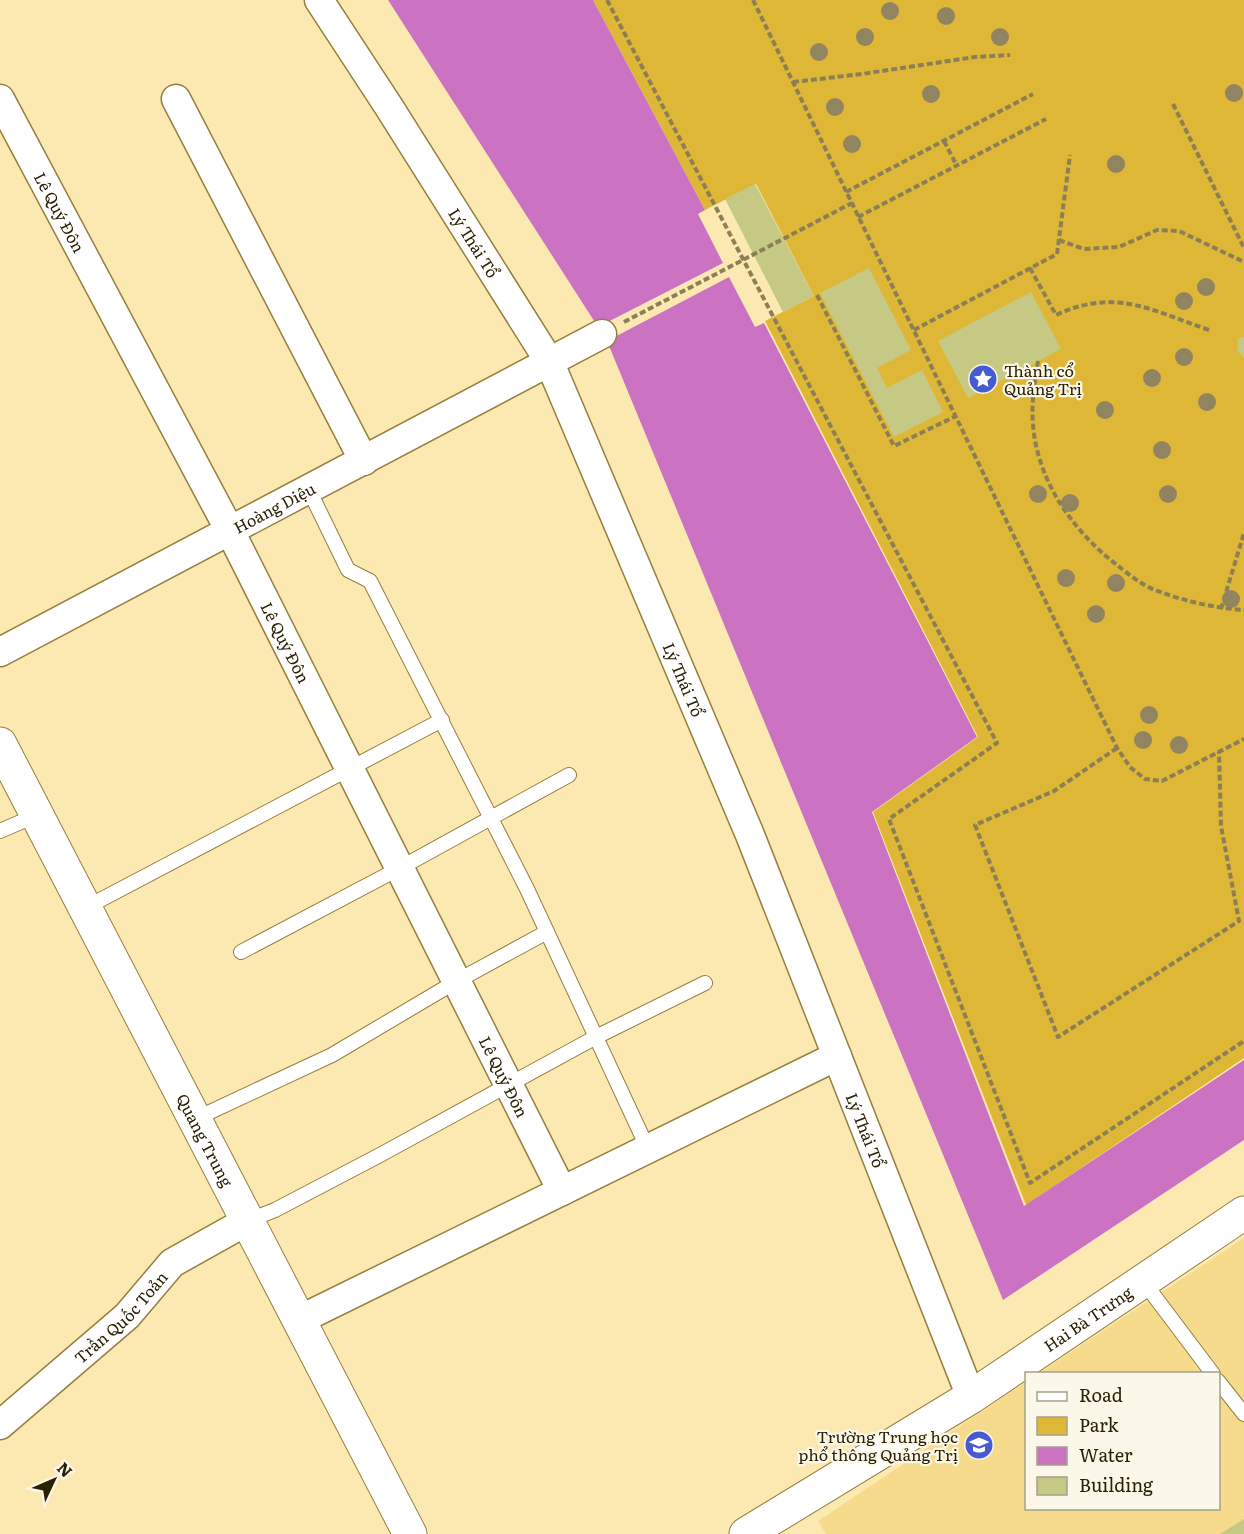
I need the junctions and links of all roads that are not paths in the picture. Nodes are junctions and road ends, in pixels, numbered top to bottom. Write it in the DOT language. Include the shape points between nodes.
graph roads {
  1 [pos="319,0"];
  2 [pos="0,99"];
  3 [pos="176,99"];
  4 [pos="602,334"];
  5 [pos="549,361"];
  6 [pos="364,461"];
  7 [pos="309,490"];
  8 [pos="230,531"];
  9 [pos="0,652"];
  10 [pos="442,720"];
  11 [pos="0,744"];
  12 [pos="350,768"];
  13 [pos="569,775"];
  14 [pos="37,815"];
  15 [pos="491,817"];
  16 [pos="0,831"];
  17 [pos="400,868"];
  18 [pos="85,908"];
  19 [pos="547,932"];
  20 [pos="241,952"];
  21 [pos="457,981"];
  22 [pos="705,983"];
  23 [pos="596,1037"];
  24 [pos="837,1056"];
  25 [pos="509,1085"];
  26 [pos="195,1119"];
  27 [pos="648,1149"];
  28 [pos="562,1191"];
  29 [pos="1244,1213"];
  30 [pos="247,1221"];
  31 [pos="1143,1281"];
  32 [pos="299,1320"];
  33 [pos="1211,1372"];
  34 [pos="1220,1384"];
  35 [pos="971,1396"];
  36 [pos="1244,1414"];
  37 [pos="0,1425"];
  38 [pos="410,1534"];
  39 [pos="746,1534"];
  1 -- 5 [label="street, Lý Thái Tổ"];
  2 -- 8 [label="street, Lê Quý Đôn"];
  3 -- 6 [label="street"];
  4 -- 5 [label="street, Hoàng Diệu"];
  5 -- 6 [label="street, Hoàng Diệu"];
  5 -- 24 [label="street, Lý Thái Tổ" via="750,835"];
  6 -- 7 [label="street, Hoàng Diệu"];
  7 -- 8 [label="street, Hoàng Diệu"];
  7 -- 10 [label="lane" via="348,570 370,581"];
  8 -- 9 [label="street, Hoàng Diệu"];
  8 -- 12 [label="street, Lê Quý Đôn"];
  10 -- 12 [label="lane"];
  10 -- 15 [label="lane"];
  11 -- 14 [label="street, Quang Trung"];
  12 -- 17 [label="street, Lê Quý Đôn"];
  12 -- 18 [label="lane"];
  13 -- 15 [label="lane"];
  14 -- 16 [label="lane"];
  14 -- 18 [label="street, Quang Trung"];
  15 -- 17 [label="lane"];
  15 -- 19 [label="lane"];
  17 -- 20 [label="lane"];
  17 -- 21 [label="street, Lê Quý Đôn"];
  18 -- 26 [label="street, Quang Trung"];
  19 -- 21 [label="lane"];
  19 -- 23 [label="lane"];
  21 -- 25 [label="street, Lê Quý Đôn"];
  21 -- 26 [label="lane" via="332,1055"];
  22 -- 23 [label="lane"];
  23 -- 25 [label="lane"];
  23 -- 27 [label="lane"];
  24 -- 27 [label="street"];
  24 -- 35 [label="street, Lý Thái Tổ"];
  25 -- 28 [label="street, Lê Quý Đôn"];
  25 -- 30 [label="lane" via="296,1199"];
  26 -- 30 [label="street, Quang Trung"];
  27 -- 28 [label="street"];
  28 -- 32 [label="street"];
  29 -- 31 [label="street, Hai Bà Trưng"];
  30 -- 32 [label="street, Quang Trung"];
  30 -- 37 [label="street, Trần Quốc Toản" via="172,1263 127,1316"];
  31 -- 33 [label="lane"];
  31 -- 35 [label="street, Hai Bà Trưng"];
  32 -- 38 [label="street, Quang Trung"];
  34 -- 36 [label="lane"];
  35 -- 39 [label="street, Hai Bà Trưng"];
}
